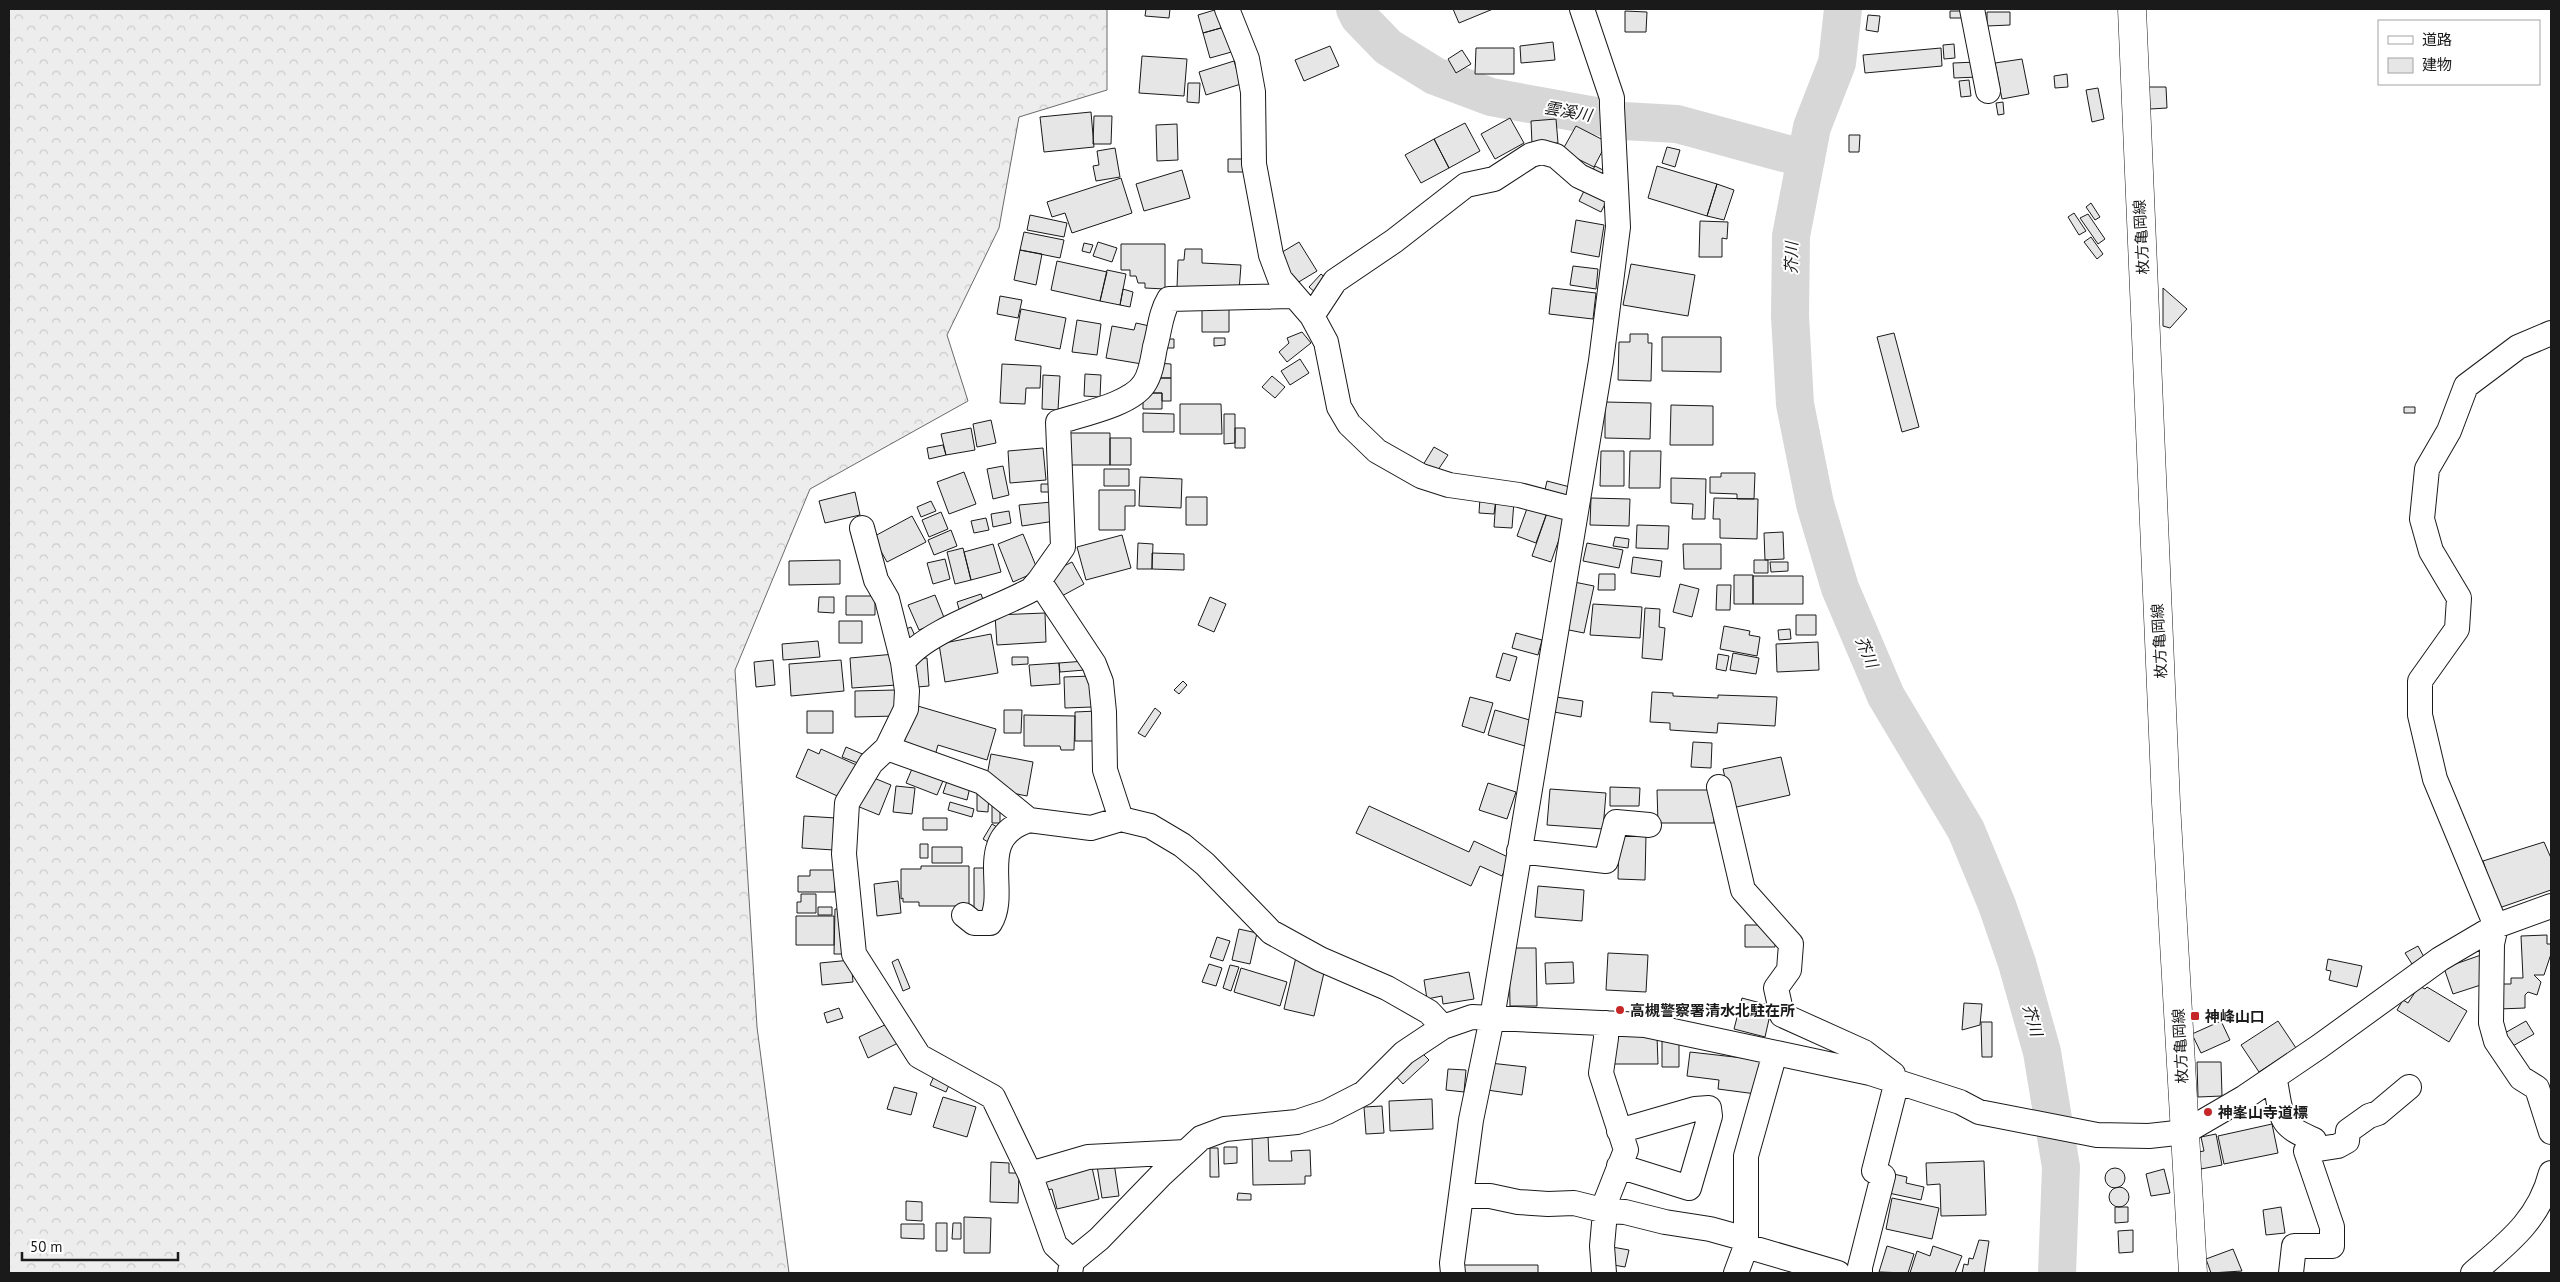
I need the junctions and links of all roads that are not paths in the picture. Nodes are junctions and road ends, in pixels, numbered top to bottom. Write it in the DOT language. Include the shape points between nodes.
graph roads {
  1 [pos="1227,9"];
  2 [pos="1582,9"];
  3 [pos="1972,9"];
  4 [pos="2132,9"];
  5 [pos="1988,91"];
  6 [pos="1615,193"];
  7 [pos="1294,296"];
  8 [pos="1312,316"];
  9 [pos="2551,333"];
  10 [pos="1576,510"];
  11 [pos="862,528"];
  12 [pos="1039,581"];
  13 [pos="903,662"];
  14 [pos="887,748"];
  15 [pos="1719,787"];
  16 [pos="1029,820"];
  17 [pos="1121,820"];
  18 [pos="1649,825"];
  19 [pos="1519,851"];
  20 [pos="2551,906"];
  21 [pos="964,914"];
  22 [pos="2496,926"];
  23 [pos="1492,1018"];
  24 [pos="1606,1023"];
  25 [pos="1443,1027"];
  26 [pos="1775,1053"];
  27 [pos="1903,1083"];
  28 [pos="2276,1086"];
  29 [pos="2408,1087"];
  30 [pos="1619,1131"];
  31 [pos="2185,1132"];
  32 [pos="2551,1132"];
  33 [pos="2306,1151"];
  34 [pos="1186,1152"];
  35 [pos="1619,1166"];
  36 [pos="2551,1173"];
  37 [pos="1030,1174"];
  38 [pos="1462,1196"];
  39 [pos="1606,1211"];
  40 [pos="1746,1243"];
  41 [pos="2192,1260"];
  42 [pos="1071,1267"];
  43 [pos="1453,1273"];
  44 [pos="1605,1273"];
  45 [pos="1736,1273"];
  46 [pos="1838,1273"];
  47 [pos="1860,1273"];
  48 [pos="2204,1273"];
  49 [pos="2292,1273"];
  50 [pos="2473,1273"];
  1 -- 7 [label="street" via="1246,59 1253,92 1254,164 1271,255 1280,279"];
  2 -- 6 [label="street" via="1612,98"];
  3 -- 5 [label="street"];
  4 -- 31 [label="main road, 枚方亀岡線" via="2166,793"];
  6 -- 8 [label="street" via="1579,176 1556,156 1542,152 1531,155 1494,179 1466,185 1335,281"];
  6 -- 10 [label="street" via="1618,227 1615,254"];
  7 -- 8 [label="street"];
  7 -- 12 [label="street" via="1169,299 1162,311 1145,382 1136,394 1110,406 1058,422 1063,547"];
  8 -- 10 [label="street" via="1326,342 1339,407 1349,424 1377,451 1421,476 1449,485 1519,495"];
  9 -- 22 [label="street" via="2518,347 2466,386 2449,432 2427,469 2422,519 2431,551 2458,598 2457,629 2420,681 2420,715 2435,779"];
  10 -- 19 [label="street"];
  11 -- 13 [label="street" via="876,580 887,599"];
  12 -- 13 [label="street" via="1031,590 930,640"];
  12 -- 17 [label="street" via="1094,664 1101,682 1105,770"];
  13 -- 14 [label="street" via="906,709"];
  14 -- 16 [label="street" via="982,782"];
  14 -- 37 [label="street" via="871,763 847,803 844,854 854,954 919,1056 993,1097"];
  15 -- 27 [label="street" via="1743,890 1791,944 1790,970 1776,988 1782,1015 1864,1052"];
  16 -- 17 [label="street" via="1091,828"];
  16 -- 21 [label="street" via="1017,824 1006,834 998,851 995,864 996,914 990,922 974,923"];
  17 -- 25 [label="street" via="1150,826 1182,845 1205,864 1270,932 1320,959 1388,988 1429,1012"];
  18 -- 19 [label="street" via="1616,822 1606,861"];
  19 -- 23 [label="street"];
  20 -- 22 [label="street"];
  22 -- 31 [label="street" via="2440,959 2245,1097"];
  22 -- 32 [label="street" via="2492,944 2491,1023 2496,1041 2521,1078 2537,1088"];
  23 -- 24 [label="street"];
  23 -- 25 [label="street" via="1472,1017"];
  23 -- 38 [label="street" via="1471,1120"];
  24 -- 26 [label="street" via="1644,1025"];
  24 -- 30 [label="street" via="1601,1073"];
  25 -- 34 [label="street" via="1404,1053 1364,1092 1327,1112 1297,1122 1225,1129 1201,1138"];
  26 -- 27 [label="street"];
  26 -- 40 [label="street" via="1746,1156"];
  27 -- 31 [label="street" via="1960,1102 1979,1112 2097,1135 2150,1136"];
  27 -- 47 [label="street" via="1874,1171 1883,1176"];
  28 -- 33 [label="street" via="2282,1120 2295,1132 2314,1140"];
  29 -- 33 [label="street" via="2378,1113 2348,1131 2347,1141 2338,1146"];
  30 -- 35 [label="street" via="1626,1150"];
  30 -- 35 [label="street" via="1709,1108 1710,1116 1689,1188"];
  31 -- 41 [label="main road, 枚方亀岡線"];
  33 -- 49 [label="street" via="2332,1227 2332,1246 2294,1246"];
  34 -- 37 [label="street" via="1088,1158"];
  34 -- 42 [label="street"];
  35 -- 39 [label="street" via="1606,1201"];
  36 -- 50 [label="street" via="2548,1188 2525,1228"];
  37 -- 42 [label="street" via="1055,1244"];
  38 -- 39 [label="street" via="1490,1196 1548,1204 1574,1203"];
  38 -- 43 [label="street"];
  39 -- 40 [label="street" via="1710,1229"];
  39 -- 44 [label="street" via="1602,1246"];
  40 -- 45 [label="street"];
  40 -- 46 [label="street"];
  41 -- 48 [label="street"];
}
